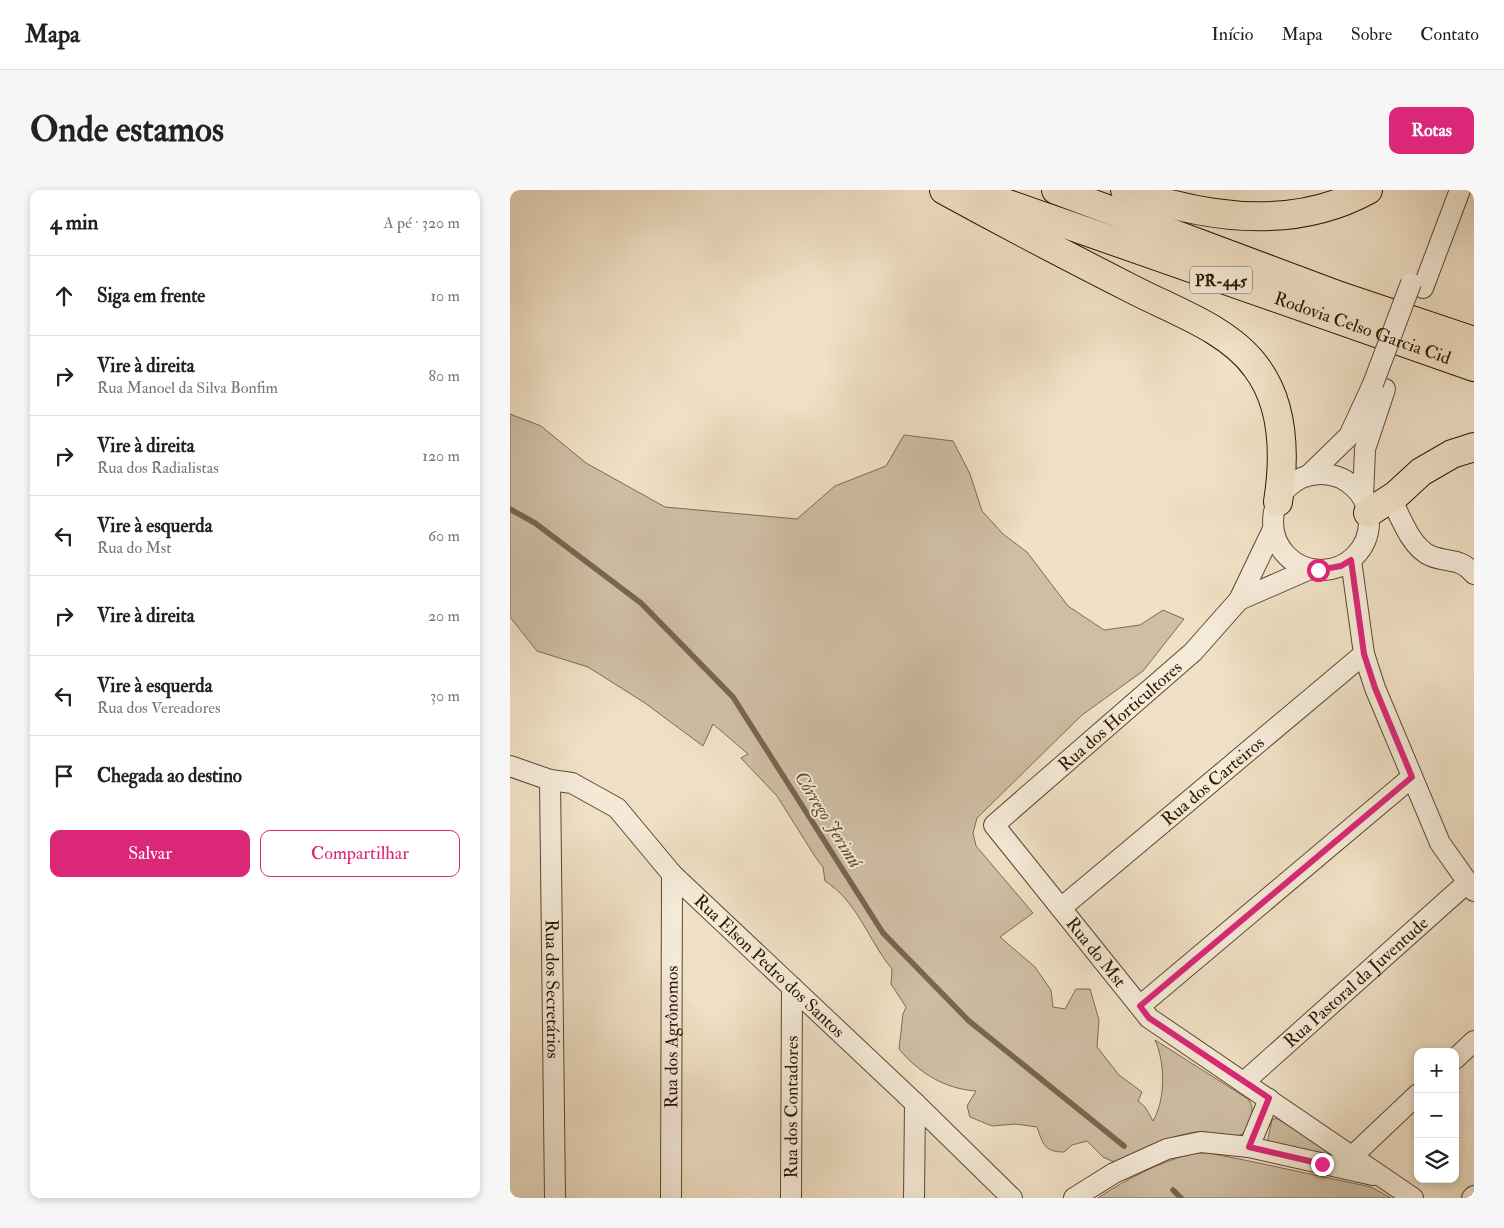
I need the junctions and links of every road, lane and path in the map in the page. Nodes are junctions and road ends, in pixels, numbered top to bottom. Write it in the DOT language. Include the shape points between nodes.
graph roads {
  1 [pos="944,190"];
  2 [pos="968,190"];
  3 [pos="1056,190"];
  4 [pos="1124,190"];
  5 [pos="1368,190"];
  6 [pos="1447,190"];
  7 [pos="1460,190"];
  8 [pos="1417,286"];
  9 [pos="1474,341"];
  10 [pos="1474,367"];
  11 [pos="1379,386"];
  12 [pos="1474,447"];
  13 [pos="1309,476"];
  14 [pos="1391,498"];
  15 [pos="1278,502"];
  16 [pos="1366,506"];
  17 [pos="1274,529"];
  18 [pos="1351,560"];
  19 [pos="1310,569"];
  20 [pos="1474,574"];
  21 [pos="1239,600"];
  22 [pos="1364,654"];
  23 [pos="510,766"];
  24 [pos="1412,777"];
  25 [pos="550,780"];
  26 [pos="994,825"];
  27 [pos="672,874"];
  28 [pos="1471,886"];
  29 [pos="1061,908"];
  30 [pos="792,986"];
  31 [pos="1140,1006"];
  32 [pos="1474,1041"];
  33 [pos="1459,1055"];
  34 [pos="1244,1082"];
  35 [pos="1269,1098"];
  36 [pos="1414,1098"];
  37 [pos="915,1103"];
  38 [pos="1249,1147"];
  39 [pos="1346,1162"];
  40 [pos="555,1198"];
  41 [pos="671,1198"];
  42 [pos="791,1198"];
  43 [pos="914,1198"];
  44 [pos="1012,1198"];
  45 [pos="1074,1198"];
  46 [pos="1413,1198"];
  1 -- 15 [label="highway" via="1023,234 1180,312 1235,346 1256,366 1268,385 1277,413 1282,447"];
  2 -- 10 [label="highway, Rodovia Celso Garcia Cid / PR-445"];
  3 -- 9 [label="highway, Rodovia Celso Garcia Cid / PR-445" via="1340,296"];
  4 -- 5 [label="highway" via="1155,201 1238,217 1273,217 1311,212"];
  6 -- 8 [label="street"];
  7 -- 8 [label="street"];
  8 -- 11 [label="street"];
  11 -- 13 [label="street" via="1349,436"];
  11 -- 16 [label="street" via="1365,449"];
  12 -- 14 [label="highway" via="1452,454 1421,472"];
  13 -- 15 [label="street" via="1290,485"];
  13 -- 16 [label="street" via="1328,475 1345,481"];
  14 -- 16 [label="highway"];
  14 -- 20 [label="street" via="1418,547 1431,556 1456,560"];
  15 -- 17 [label="street"];
  16 -- 18 [label="street" via="1368,529 1365,542"];
  17 -- 19 [label="street" via="1285,554"];
  17 -- 21 [label="street, Rua dos Horticultores"];
  18 -- 19 [label="street" via="1329,570"];
  18 -- 22 [label="street"];
  19 -- 21 [label="street, Rua dos Horticultores"];
  21 -- 26 [label="street, Rua dos Horticultores" via="1193,652"];
  22 -- 24 [label="street"];
  22 -- 29 [label="street, Rua dos Carteiros"];
  23 -- 25 [label="street, Rua Elson Pedro dos Santos"];
  24 -- 28 [label="street" via="1440,842"];
  24 -- 31 [label="street"];
  25 -- 27 [label="street, Rua Elson Pedro dos Santos" via="572,783 617,808"];
  25 -- 40 [label="street, Rua dos Secretários"];
  26 -- 29 [label="street, Rua do Mst"];
  27 -- 30 [label="street, Rua Elson Pedro dos Santos"];
  27 -- 41 [label="street, Rua dos Agrônomos"];
  28 -- 34 [label="street, Rua Pastoral da Juventude"];
  29 -- 31 [label="street, Rua do Mst"];
  30 -- 37 [label="street, Rua Elson Pedro dos Santos"];
  30 -- 42 [label="street, Rua dos Contadores"];
  31 -- 34 [label="street, Rua do Mst" via="1149,1018"];
  32 -- 33 [label="street"];
  34 -- 35 [label="street, Rua do Mst"];
  35 -- 38 [label="street"];
  35 -- 39 [label="street, Rua do Mst"];
  36 -- 39 [label="street"];
  37 -- 43 [label="street"];
  37 -- 44 [label="street, Rua Elson Pedro dos Santos"];
  38 -- 39 [label="street"];
  38 -- 45 [label="street" via="1201,1142 1167,1149 1114,1173"];
  39 -- 46 [label="street, Rua do Mst" via="1382,1177"];
}
